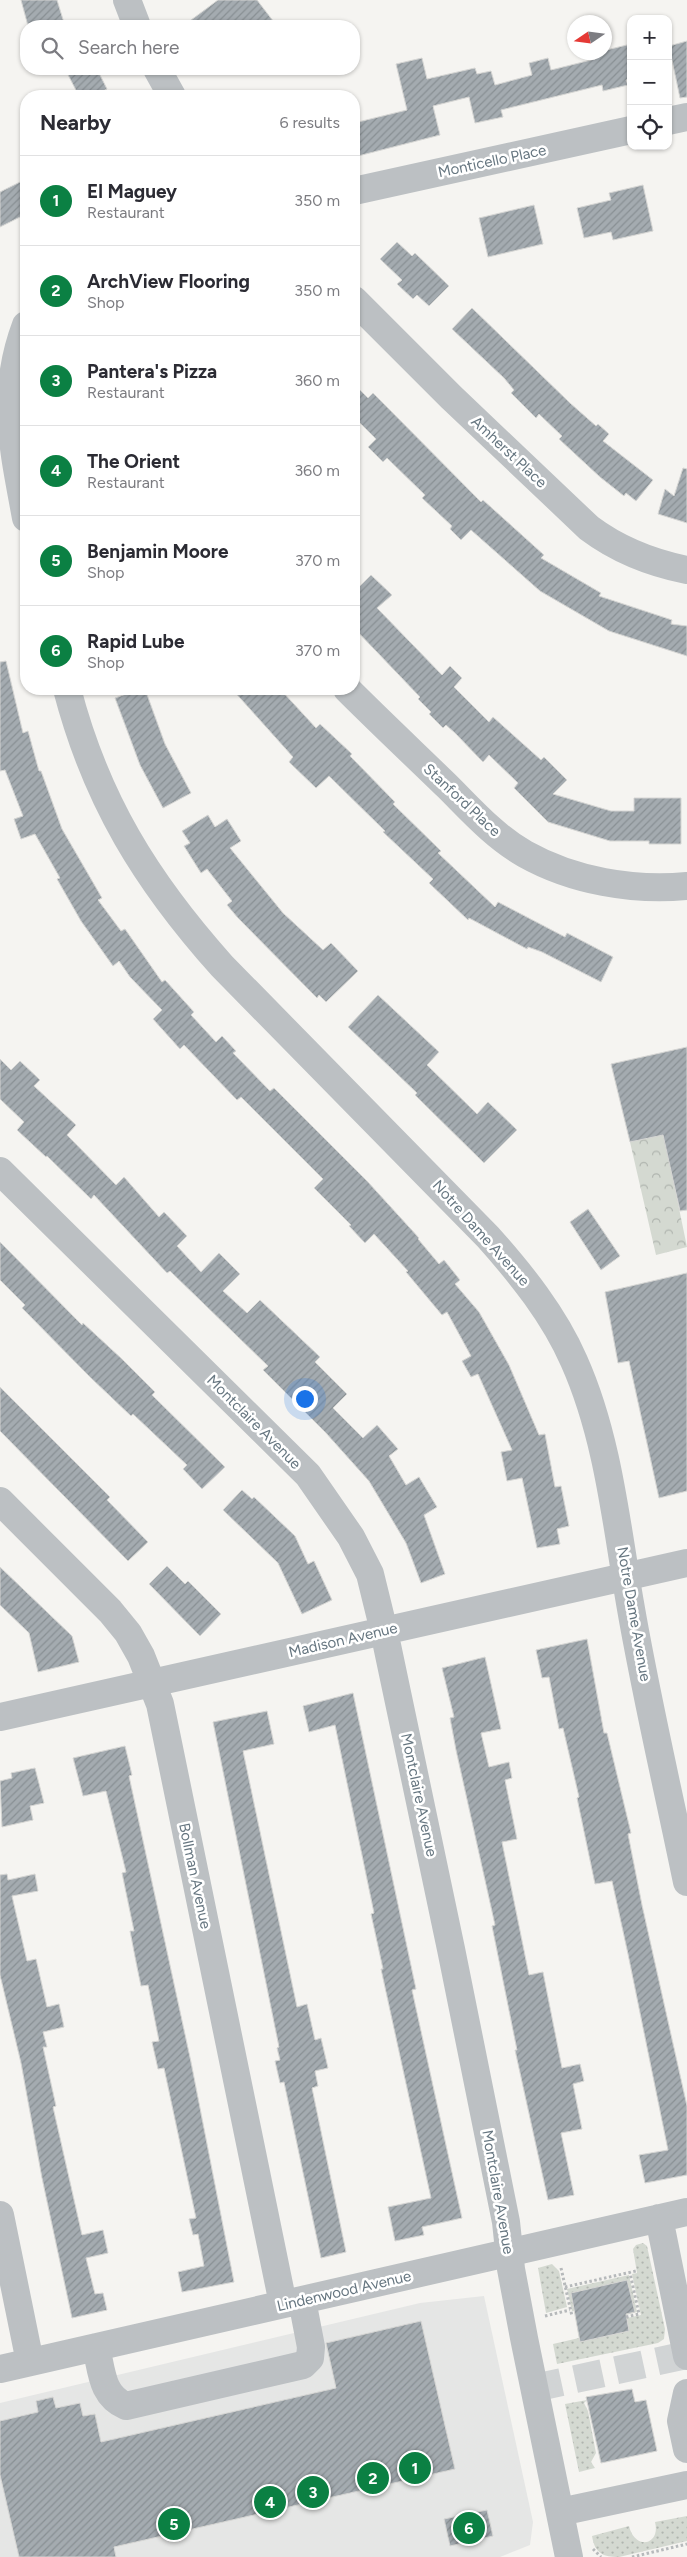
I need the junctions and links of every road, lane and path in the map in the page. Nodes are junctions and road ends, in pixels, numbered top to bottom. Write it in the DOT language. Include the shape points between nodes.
graph roads {
  1 [pos="127,0"];
  2 [pos="135,20"];
  3 [pos="160,75"];
  4 [pos="169,90"];
  5 [pos="687,117"];
  6 [pos="672,120"];
  7 [pos="627,131"];
  8 [pos="360,190"];
  9 [pos="360,306"];
  10 [pos="20,342"];
  11 [pos="20,487"];
  12 [pos="687,570"];
  13 [pos="69,695"];
  14 [pos="353,695"];
  15 [pos="687,886"];
  16 [pos="0,1171"];
  17 [pos="0,1501"];
  18 [pos="687,1563"];
  19 [pos="627,1576"];
  20 [pos="384,1630"];
  21 [pos="152,1682"];
  22 [pos="0,1717"];
  23 [pos="678,1792"];
  24 [pos="687,1882"];
  25 [pos="687,2212"];
  26 [pos="0,2215"];
  27 [pos="659,2218"];
  28 [pos="509,2253"];
  29 [pos="561,2268"];
  30 [pos="636,2271"];
  31 [pos="630,2272"];
  32 [pos="565,2287"];
  33 [pos="292,2302"];
  34 [pos="570,2310"];
  35 [pos="545,2316"];
  36 [pos="572,2316"];
  37 [pos="626,2317"];
  38 [pos="96,2347"];
  39 [pos="687,2356"];
  40 [pos="30,2362"];
  41 [pos="0,2369"];
  42 [pos="687,2393"];
  43 [pos="687,2449"];
  44 [pos="687,2485"];
  45 [pos="560,2512"];
  46 [pos="687,2544"];
  47 [pos="570,2557"];
  48 [pos="632,2557"];
  1 -- 2 [label="street"];
  3 -- 4 [label="street"];
  5 -- 6 [label="street"];
  7 -- 8 [label="street, Monticello Place"];
  9 -- 12 [label="street, Amherst Place" via="589,528 633,554"];
  10 -- 11 [label="street" via="10,368 7,392 8,425"];
  13 -- 19 [label="street, Notre Dame Avenue" via="81,739 122,832 151,880 184,924 459,1205 522,1275 552,1321 574,1360 594,1420 611,1484"];
  14 -- 15 [label="street, Stanford Place" via="494,832 525,854 594,880 665,888"];
  16 -- 20 [label="street, Montclaire Avenue" via="308,1475 352,1537 370,1574"];
  17 -- 21 [label="street, Bollman Avenue" via="110,1611 128,1634"];
  18 -- 19 [label="street, Madison Avenue"];
  19 -- 20 [label="street, Madison Avenue"];
  19 -- 23 [label="street, Notre Dame Avenue"];
  20 -- 21 [label="street, Madison Avenue"];
  20 -- 28 [label="street, Montclaire Avenue" via="452,1949 506,2222"];
  21 -- 22 [label="street, Madison Avenue"];
  21 -- 33 [label="street, Bollman Avenue" via="160,1704"];
  23 -- 24 [label="street, Notre Dame Avenue"];
  25 -- 27 [label="street, Lindenwood Avenue"];
  26 -- 40 [label="street"];
  27 -- 28 [label="street, Lindenwood Avenue"];
  27 -- 39 [label="street"];
  28 -- 33 [label="street, Lindenwood Avenue"];
  28 -- 45 [label="street, Montclaire Avenue"];
  29 -- 32 [label="path"];
  30 -- 31 [label="path"];
  31 -- 32 [label="path"];
  31 -- 37 [label="path" via="639,2314"];
  32 -- 34 [label="path"];
  33 -- 38 [label="street, Lindenwood Avenue"];
  33 -- 38 [label="street, Bollman Avenue" via="311,2347 310,2358 303,2365 126,2406 114,2401 107,2392"];
  34 -- 35 [label="path"];
  34 -- 36 [label="path"];
  38 -- 40 [label="street, Lindenwood Avenue"];
  40 -- 41 [label="street, Lindenwood Avenue"];
  42 -- 43 [label="street" via="681,2420"];
  44 -- 45 [label="street"];
  45 -- 47 [label="street, Montclaire Avenue"];
  46 -- 48 [label="path"];
}
